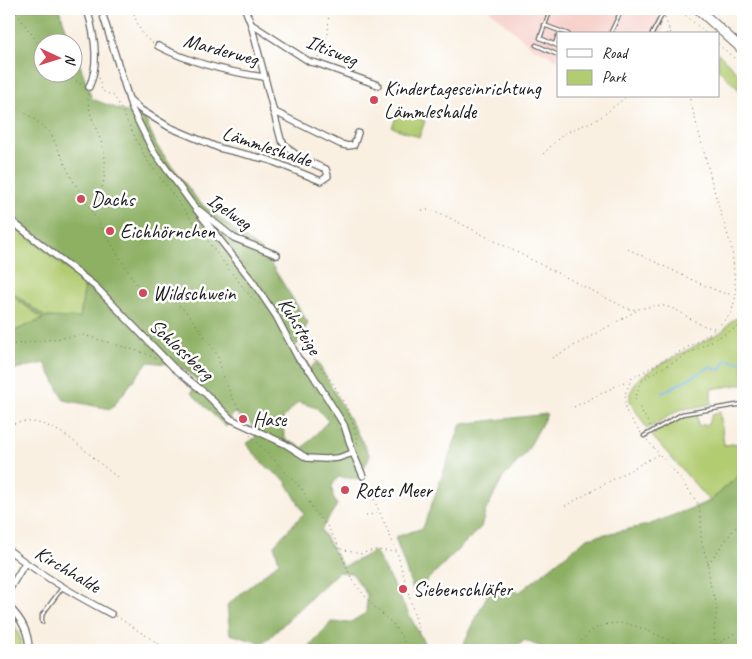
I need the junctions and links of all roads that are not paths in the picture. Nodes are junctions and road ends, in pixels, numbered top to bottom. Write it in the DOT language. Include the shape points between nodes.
graph roads {
  1 [pos="87,9"];
  2 [pos="101,9"];
  3 [pos="245,9"];
  4 [pos="551,9"];
  5 [pos="622,9"];
  6 [pos="662,9"];
  7 [pos="698,9"];
  8 [pos="251,24"];
  9 [pos="544,25"];
  10 [pos="611,32"];
  11 [pos="653,32"];
  12 [pos="557,33"];
  13 [pos="536,45"];
  14 [pos="557,45"];
  15 [pos="158,46"];
  16 [pos="743,50"];
  17 [pos="557,55"];
  18 [pos="264,78"];
  19 [pos="378,85"];
  20 [pos="89,87"];
  21 [pos="129,99"];
  22 [pos="273,111"];
  23 [pos="358,133"];
  24 [pos="192,204"];
  25 [pos="9,219"];
  26 [pos="278,255"];
  27 [pos="743,404"];
  28 [pos="644,436"];
  29 [pos="353,453"];
  30 [pos="363,476"];
  31 [pos="9,550"];
  32 [pos="25,564"];
  33 [pos="63,587"];
  34 [pos="9,590"];
  35 [pos="9,607"];
  36 [pos="111,614"];
  37 [pos="42,622"];
  38 [pos="29,650"];
  1 -- 20 [label="street" via="95,54"];
  2 -- 21 [label="street"];
  3 -- 8 [label="street, Lämmleshalde"];
  4 -- 9 [label="lane"];
  5 -- 10 [label="lane"];
  6 -- 11 [label="lane"];
  7 -- 16 [label="main road"];
  8 -- 18 [label="street, Lämmleshalde"];
  8 -- 19 [label="street, Iltisweg" via="310,62"];
  9 -- 12 [label="lane"];
  9 -- 14 [label="lane" via="540,38"];
  13 -- 17 [label="lane"];
  15 -- 18 [label="street, Marderweg" via="179,57"];
  18 -- 22 [label="street, Lämmleshalde"];
  21 -- 22 [label="street, Lämmleshalde" via="169,127 219,148 269,160 321,181 325,179 328,176 326,169 299,158 287,149"];
  21 -- 24 [label="street" via="152,149"];
  22 -- 23 [label="street" via="340,144 354,145"];
  24 -- 26 [label="street, Igelweg" via="234,238"];
  24 -- 29 [label="street, Kuhsteige" via="276,316 298,358 311,372 344,425"];
  25 -- 29 [label="street, Schlossberg" via="96,287 174,368 231,419 278,440 307,458 338,458"];
  27 -- 28 [label="lane" via="682,414"];
  29 -- 30 [label="street, Kuhsteige"];
  31 -- 32 [label="street, Kirchhalde"];
  32 -- 33 [label="street, Kirchhalde"];
  32 -- 34 [label="street"];
  33 -- 36 [label="street, Kirchhalde"];
  33 -- 37 [label="lane" via="42,615"];
  35 -- 38 [label="street" via="25,626"];
}
